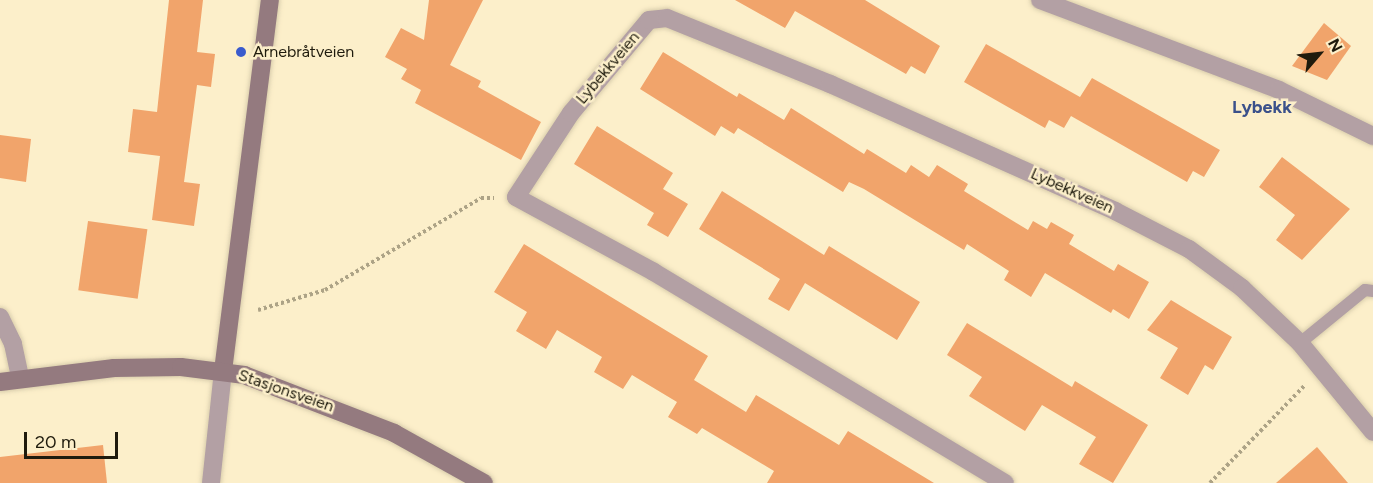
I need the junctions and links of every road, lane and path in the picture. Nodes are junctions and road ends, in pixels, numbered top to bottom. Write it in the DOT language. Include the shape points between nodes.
graph roads {
  1 [pos="270,0"];
  2 [pos="1040,0"];
  3 [pos="1373,136"];
  4 [pos="516,197"];
  5 [pos="1373,291"];
  6 [pos="258,310"];
  7 [pos="0,316"];
  8 [pos="1300,343"];
  9 [pos="1322,369"];
  10 [pos="223,371"];
  11 [pos="20,378"];
  12 [pos="0,382"];
  13 [pos="1373,432"];
  14 [pos="211,483"];
  15 [pos="484,483"];
  16 [pos="1005,483"];
  17 [pos="1210,483"];
  1 -- 10 [label="street"];
  2 -- 3 [label="street" via="1279,90"];
  4 -- 6 [label="path" via="481,198 325,290"];
  4 -- 8 [label="street, Lybekkveien" via="609,64 649,20 667,18 1115,211 1215,267"];
  4 -- 16 [label="street" via="654,272"];
  5 -- 8 [label="lane" via="1365,290"];
  7 -- 11 [label="street" via="13,344"];
  8 -- 9 [label="street, Lybekkveien"];
  9 -- 13 [label="street, Lybekkveien"];
  9 -- 17 [label="path"];
  10 -- 11 [label="street, Stasjonsveien" via="114,368"];
  10 -- 14 [label="street"];
  10 -- 15 [label="street, Stasjonsveien" via="276,384 361,418"];
  11 -- 12 [label="street, Stasjonsveien"];
}
